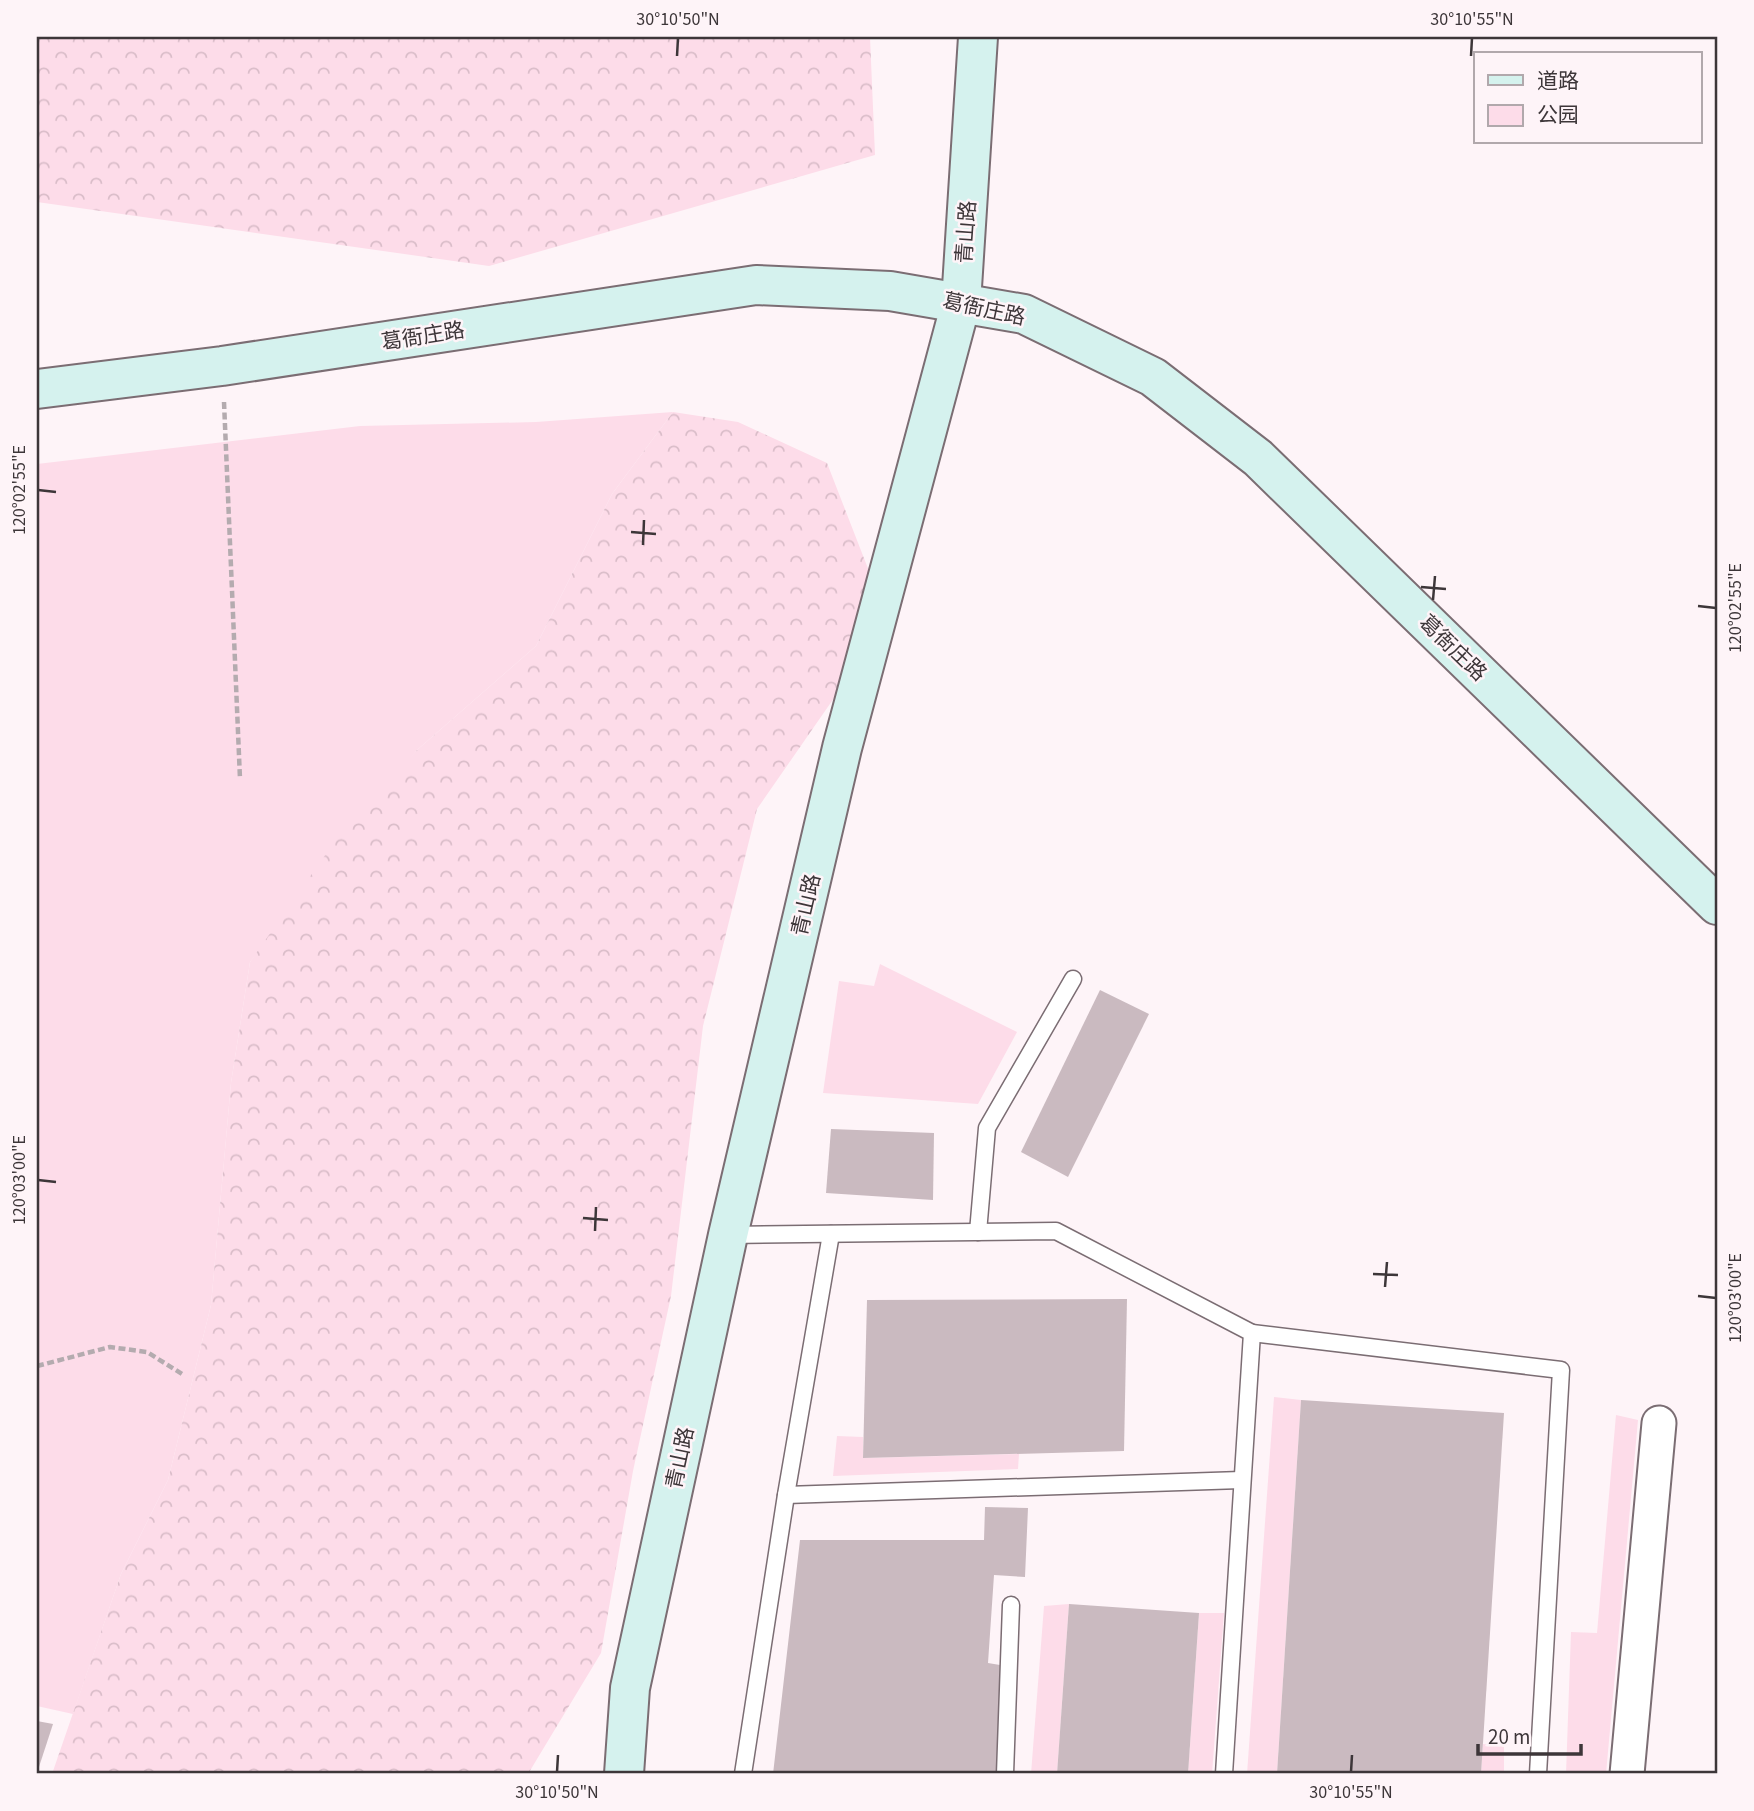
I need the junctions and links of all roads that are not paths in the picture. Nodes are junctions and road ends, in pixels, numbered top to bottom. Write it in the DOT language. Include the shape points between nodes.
graph roads {
  1 [pos="978,37"];
  2 [pos="961,303"];
  3 [pos="37,389"];
  4 [pos="1717,905"];
  5 [pos="1073,979"];
  6 [pos="978,1232"];
  7 [pos="831,1234"];
  8 [pos="728,1236"];
  9 [pos="1252,1333"];
  10 [pos="1659,1423"];
  11 [pos="1241,1480"];
  12 [pos="786,1495"];
  13 [pos="1011,1605"];
  14 [pos="624,1774"];
  15 [pos="743,1774"];
  16 [pos="1005,1774"];
  17 [pos="1224,1774"];
  18 [pos="1538,1774"];
  19 [pos="1627,1774"];
  1 -- 2 [label="street, 青山路"];
  2 -- 3 [label="street, 葛衙庄路" via="890,291 757,285 222,366"];
  2 -- 4 [label="street, 葛衙庄路" via="1024,314 1153,377 1258,458"];
  2 -- 8 [label="street, 青山路" via="842,748"];
  5 -- 6 [label="lane" via="987,1128"];
  6 -- 7 [label="lane"];
  6 -- 9 [label="lane" via="1056,1231"];
  7 -- 8 [label="lane"];
  7 -- 12 [label="lane"];
  8 -- 14 [label="street, 青山路" via="630,1688"];
  9 -- 11 [label="lane"];
  9 -- 18 [label="lane" via="1561,1370"];
  10 -- 19 [label="street"];
  11 -- 12 [label="lane"];
  11 -- 17 [label="lane"];
  12 -- 15 [label="lane"];
  13 -- 16 [label="lane"];
}
